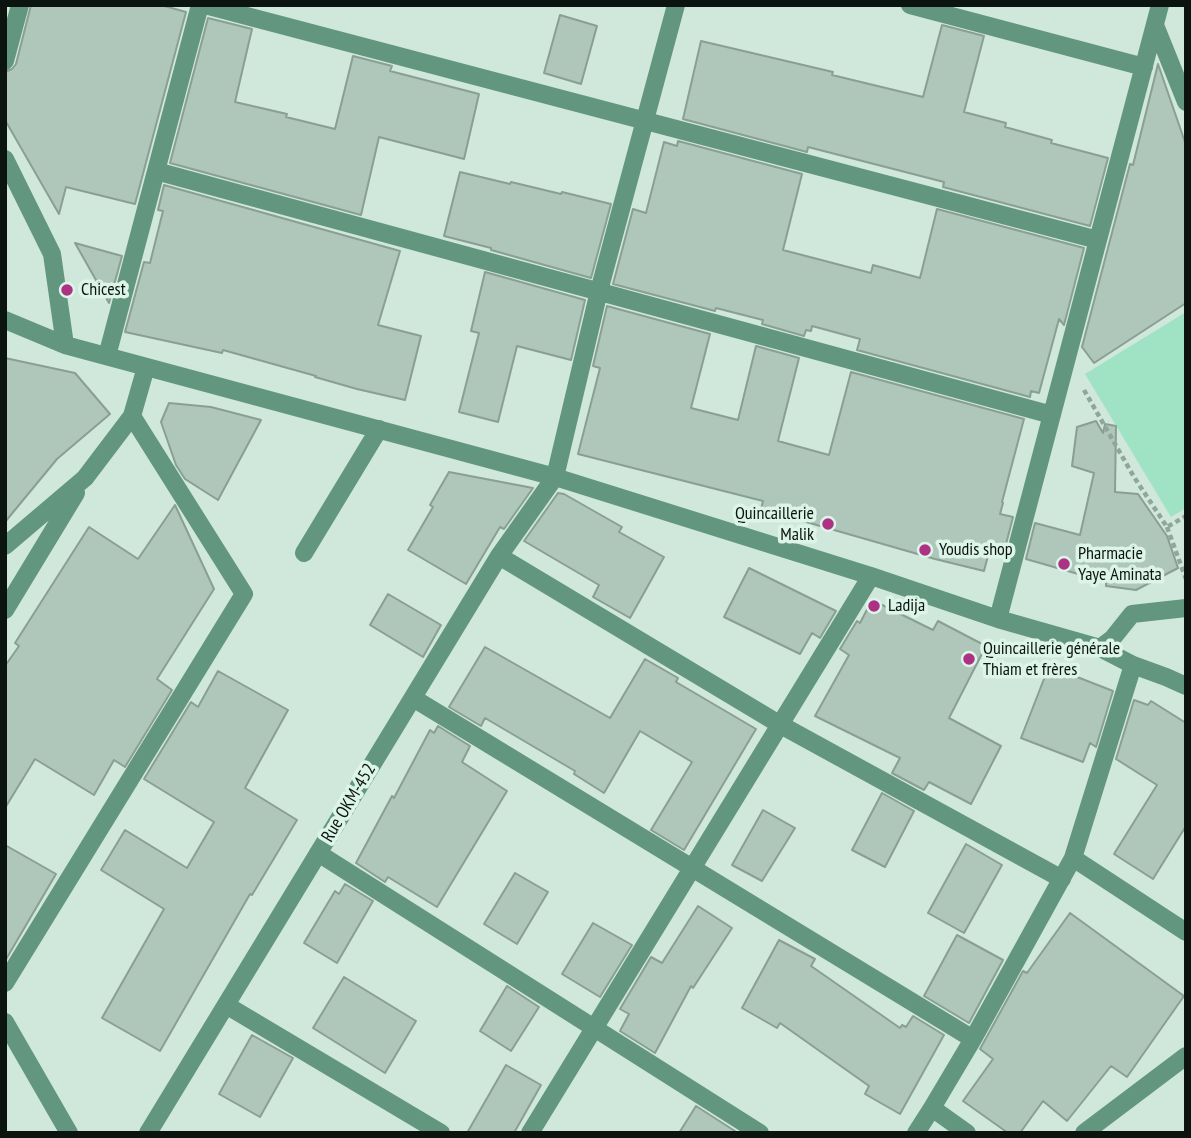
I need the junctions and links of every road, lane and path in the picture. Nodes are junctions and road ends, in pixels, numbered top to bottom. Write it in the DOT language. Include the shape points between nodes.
graph roads {
  1 [pos="20,5"];
  2 [pos="200,5"];
  3 [pos="205,5"];
  4 [pos="676,5"];
  5 [pos="910,5"];
  6 [pos="1160,5"];
  7 [pos="1155,25"];
  8 [pos="5,61"];
  9 [pos="1144,67"];
  10 [pos="1186,102"];
  11 [pos="645,121"];
  12 [pos="5,159"];
  13 [pos="156,171"];
  14 [pos="1098,240"];
  15 [pos="599,292"];
  16 [pos="5,320"];
  17 [pos="65,345"];
  18 [pos="107,356"];
  19 [pos="146,367"];
  20 [pos="1062,380"];
  21 [pos="1052,415"];
  22 [pos="132,416"];
  23 [pos="379,429"];
  24 [pos="555,477"];
  25 [pos="85,478"];
  26 [pos="1186,516"];
  27 [pos="1167,527"];
  28 [pos="5,545"];
  29 [pos="304,553"];
  30 [pos="499,556"];
  31 [pos="871,576"];
  32 [pos="1186,579"];
  33 [pos="1186,608"];
  34 [pos="5,610"];
  35 [pos="998,619"];
  36 [pos="1100,648"];
  37 [pos="1133,665"];
  38 [pos="1186,675"];
  39 [pos="1166,677"];
  40 [pos="1186,686"];
  41 [pos="413,698"];
  42 [pos="779,724"];
  43 [pos="318,853"];
  44 [pos="1073,858"];
  45 [pos="692,867"];
  46 [pos="1062,879"];
  47 [pos="1186,932"];
  48 [pos="5,983"];
  49 [pos="226,1005"];
  50 [pos="5,1022"];
  51 [pos="594,1028"];
  52 [pos="973,1039"];
  53 [pos="1186,1056"];
  54 [pos="932,1108"];
  55 [pos="69,1133"];
  56 [pos="148,1133"];
  57 [pos="441,1133"];
  58 [pos="530,1133"];
  59 [pos="760,1133"];
  60 [pos="916,1133"];
  61 [pos="967,1133"];
  62 [pos="1084,1133"];
  1 -- 8 [label="street"];
  2 -- 13 [label="street"];
  3 -- 11 [label="street"];
  4 -- 11 [label="street"];
  5 -- 9 [label="street"];
  6 -- 7 [label="street"];
  7 -- 9 [label="street"];
  7 -- 10 [label="street"];
  9 -- 14 [label="street"];
  11 -- 14 [label="street"];
  11 -- 15 [label="street"];
  12 -- 17 [label="street" via="52,254"];
  13 -- 15 [label="street"];
  13 -- 18 [label="street"];
  14 -- 20 [label="street"];
  15 -- 21 [label="street"];
  15 -- 24 [label="street"];
  16 -- 17 [label="street"];
  17 -- 18 [label="street"];
  18 -- 19 [label="street"];
  19 -- 22 [label="street"];
  19 -- 23 [label="street"];
  20 -- 21 [label="street"];
  20 -- 27 [label="path" via="1081,384"];
  21 -- 35 [label="street"];
  22 -- 25 [label="street"];
  22 -- 48 [label="street" via="244,594"];
  23 -- 24 [label="street"];
  23 -- 29 [label="street"];
  24 -- 30 [label="street, Rue OKM-452"];
  24 -- 31 [label="street"];
  25 -- 28 [label="street"];
  25 -- 34 [label="street"];
  26 -- 27 [label="path"];
  27 -- 32 [label="path"];
  30 -- 41 [label="street, Rue OKM-452"];
  30 -- 42 [label="street"];
  31 -- 35 [label="street"];
  31 -- 42 [label="street"];
  33 -- 36 [label="street" via="1132,614"];
  35 -- 36 [label="street"];
  36 -- 37 [label="street"];
  37 -- 39 [label="street"];
  37 -- 44 [label="street"];
  38 -- 39 [label="street"];
  39 -- 40 [label="street"];
  41 -- 43 [label="street, Rue OKM-452"];
  41 -- 45 [label="street"];
  42 -- 45 [label="street"];
  42 -- 46 [label="street"];
  43 -- 49 [label="street, Rue OKM-452"];
  43 -- 51 [label="street"];
  44 -- 46 [label="street"];
  44 -- 47 [label="street"];
  45 -- 51 [label="street"];
  45 -- 52 [label="street"];
  46 -- 52 [label="street"];
  49 -- 56 [label="street, Rue OKM-452"];
  49 -- 57 [label="street"];
  50 -- 55 [label="street"];
  51 -- 58 [label="street"];
  51 -- 59 [label="street"];
  52 -- 54 [label="street"];
  53 -- 62 [label="street"];
  54 -- 60 [label="street"];
  54 -- 61 [label="street"];
}
